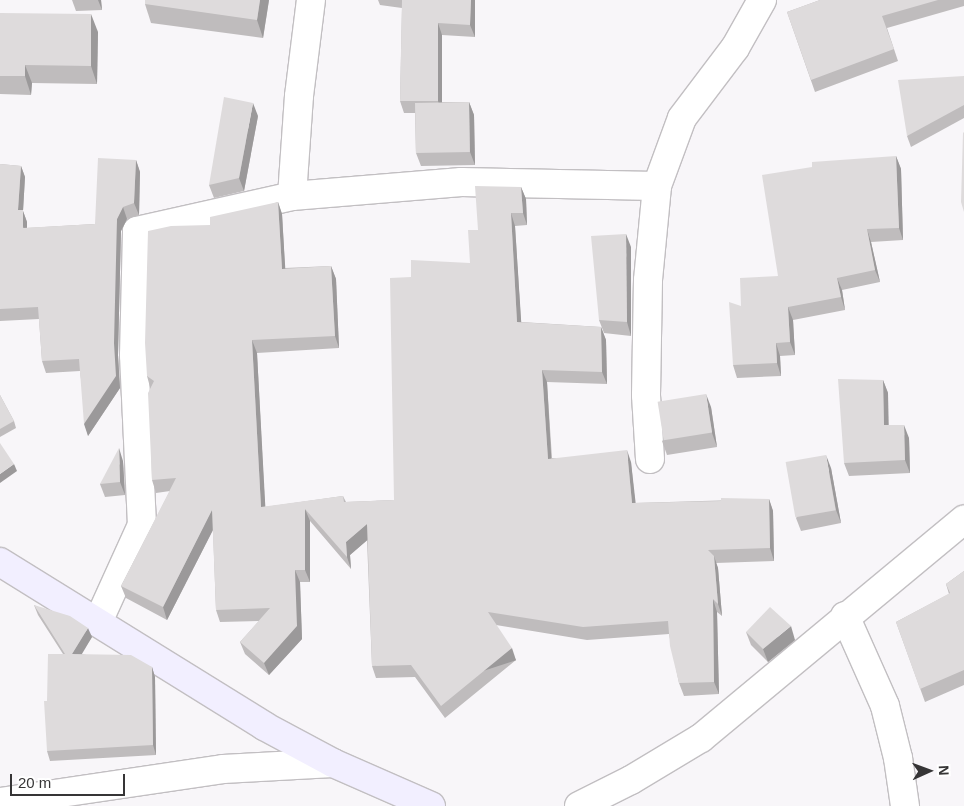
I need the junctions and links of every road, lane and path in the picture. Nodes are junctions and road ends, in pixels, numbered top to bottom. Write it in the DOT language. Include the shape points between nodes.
graph roads {
  1 [pos="311,0"];
  2 [pos="762,0"];
  3 [pos="657,186"];
  4 [pos="292,196"];
  5 [pos="650,459"];
  6 [pos="964,520"];
  7 [pos="0,562"];
  8 [pos="845,616"];
  9 [pos="98,622"];
  10 [pos="333,763"];
  11 [pos="0,802"];
  12 [pos="431,806"];
  13 [pos="579,806"];
  14 [pos="905,806"];
  1 -- 4 [label="street" via="299,96"];
  2 -- 3 [label="street" via="735,48 682,118"];
  3 -- 4 [label="street" via="461,182"];
  3 -- 5 [label="street" via="648,280 646,395"];
  4 -- 9 [label="street" via="138,231 134,355 142,525"];
  6 -- 8 [label="street"];
  7 -- 9 [label="main road"];
  8 -- 13 [label="street" via="701,738 631,780"];
  8 -- 14 [label="street" via="885,706 898,758"];
  9 -- 10 [label="main road" via="264,726"];
  10 -- 11 [label="street" via="223,769"];
  10 -- 12 [label="main road"];
}
